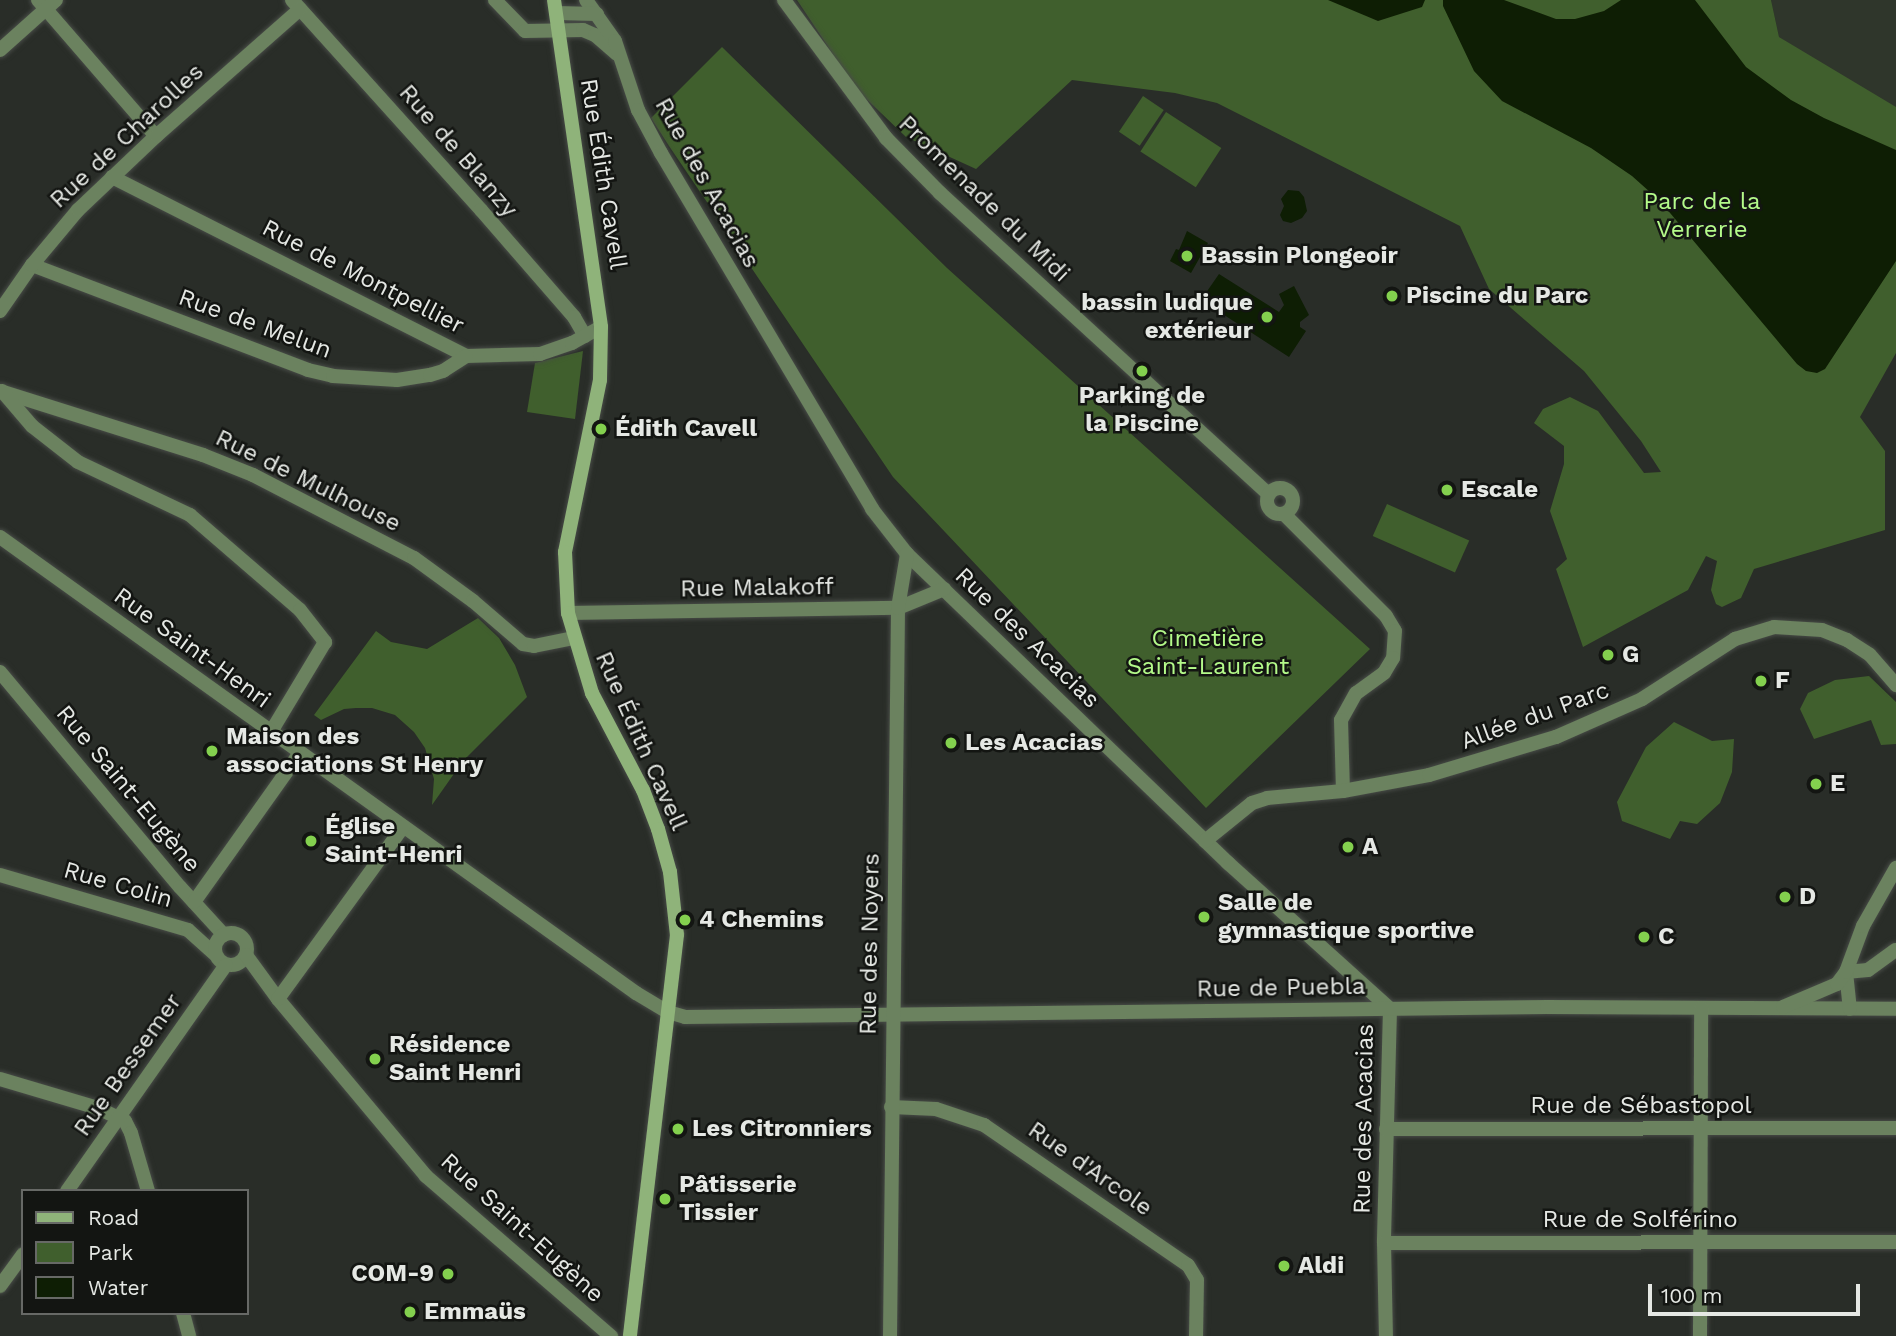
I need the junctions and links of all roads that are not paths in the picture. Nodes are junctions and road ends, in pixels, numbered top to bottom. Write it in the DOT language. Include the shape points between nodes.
graph roads {
  1 [pos="495,0"];
  2 [pos="586,0"];
  3 [pos="784,0"];
  4 [pos="47,3"];
  5 [pos="296,4"];
  6 [pos="555,7"];
  7 [pos="597,14"];
  8 [pos="558,29"];
  9 [pos="0,50"];
  10 [pos="621,57"];
  11 [pos="156,136"];
  12 [pos="112,177"];
  13 [pos="32,265"];
  14 [pos="0,311"];
  15 [pos="601,327"];
  16 [pos="585,336"];
  17 [pos="466,356"];
  18 [pos="1,391"];
  19 [pos="1269,494"];
  20 [pos="1284,514"];
  21 [pos="0,537"];
  22 [pos="907,554"];
  23 [pos="944,589"];
  24 [pos="898,608"];
  25 [pos="568,614"];
  26 [pos="574,638"];
  27 [pos="0,672"];
  28 [pos="1896,685"];
  29 [pos="7,686"];
  30 [pos="271,732"];
  31 [pos="300,753"];
  32 [pos="1343,790"];
  33 [pos="404,827"];
  34 [pos="1205,841"];
  35 [pos="1896,867"];
  36 [pos="0,875"];
  37 [pos="194,902"];
  38 [pos="224,935"];
  39 [pos="1896,950"];
  40 [pos="246,955"];
  41 [pos="220,959"];
  42 [pos="1842,978"];
  43 [pos="278,999"];
  44 [pos="1701,1008"];
  45 [pos="1390,1009"];
  46 [pos="1779,1009"];
  47 [pos="1843,1009"];
  48 [pos="1896,1009"];
  49 [pos="668,1012"];
  50 [pos="892,1014"];
  51 [pos="0,1079"];
  52 [pos="891,1107"];
  53 [pos="119,1116"];
  54 [pos="1700,1128"];
  55 [pos="1896,1128"];
  56 [pos="1386,1129"];
  57 [pos="68,1189"];
  58 [pos="147,1189"];
  59 [pos="1896,1242"];
  60 [pos="1384,1243"];
  61 [pos="1701,1243"];
  62 [pos="21,1257"];
  63 [pos="1,1282"];
  64 [pos="184,1315"];
  65 [pos="190,1336"];
  66 [pos="611,1336"];
  67 [pos="630,1336"];
  68 [pos="890,1336"];
  69 [pos="1196,1336"];
  70 [pos="1386,1336"];
  71 [pos="1700,1336"];
  1 -- 8 [label="street" via="525,31"];
  2 -- 7 [label="street, Rue des Acacias"];
  3 -- 19 [label="street, Promenade du Midi" via="853,97 940,193"];
  4 -- 9 [label="street"];
  4 -- 11 [label="street"];
  5 -- 11 [label="street, Rue de Charolles"];
  5 -- 16 [label="street, Rue de Blanzy" via="564,305"];
  6 -- 7 [label="street"];
  6 -- 8 [label="street, Rue Édith Cavell"];
  7 -- 10 [label="street, Rue des Acacias"];
  8 -- 10 [label="street" via="595,35"];
  8 -- 15 [label="street, Rue Édith Cavell"];
  10 -- 22 [label="street, Rue des Acacias" via="638,110 667,165 872,509"];
  11 -- 12 [label="street, Rue de Charolles"];
  12 -- 13 [label="street, Rue de Charolles" via="78,209"];
  12 -- 17 [label="street, Rue de Montpellier"];
  13 -- 14 [label="street, Rue de Charolles"];
  13 -- 17 [label="street, Rue de Melun" via="333,376 397,380 443,371"];
  15 -- 16 [label="street, Rue de Montpellier"];
  15 -- 25 [label="street, Rue Édith Cavell" via="600,380 565,552"];
  16 -- 17 [label="street, Rue de Montpellier" via="540,354"];
  18 -- 26 [label="street, Rue de Mulhouse" via="253,475 414,558 523,644"];
  18 -- 30 [label="street" via="32,426 78,462 190,515 300,610 326,642"];
  19 -- 20 [label="street" via="1269,509"];
  19 -- 20 [label="street" via="1280,488 1291,495 1292,506"];
  20 -- 32 [label="street" via="1386,616 1395,631 1392,659 1384,673 1356,693 1341,720"];
  21 -- 30 [label="street, Rue Saint-Henri"];
  22 -- 23 [label="street, Rue des Acacias"];
  22 -- 24 [label="street, Rue des Noyers"];
  23 -- 24 [label="street, Rue Malakoff"];
  23 -- 34 [label="street, Rue des Acacias"];
  24 -- 25 [label="street, Rue Malakoff"];
  24 -- 50 [label="street, Rue des Noyers"];
  25 -- 26 [label="street, Rue Édith Cavell"];
  26 -- 49 [label="street, Rue Édith Cavell" via="592,693 643,790 670,872 677,935"];
  27 -- 29 [label="street, Rue Saint-Eugène"];
  28 -- 32 [label="street, Allée du Parc" via="1870,655 1847,639 1822,630 1774,627 1735,639 1642,699 1556,737 1474,763"];
  29 -- 37 [label="street, Rue Saint-Eugène"];
  30 -- 31 [label="street, Rue Saint-Henri"];
  31 -- 33 [label="street, Rue Saint-Henri"];
  31 -- 37 [label="street"];
  32 -- 34 [label="street, Allée du Parc" via="1252,803"];
  33 -- 43 [label="street"];
  33 -- 49 [label="street, Rue Saint-Henri"];
  34 -- 45 [label="street, Rue des Acacias"];
  35 -- 42 [label="street" via="1863,926"];
  36 -- 41 [label="street, Rue Colin" via="188,930"];
  37 -- 38 [label="street, Rue Saint-Eugène"];
  38 -- 40 [label="street" via="241,936"];
  38 -- 41 [label="street" via="216,943"];
  39 -- 42 [label="street" via="1868,970"];
  40 -- 41 [label="street" via="237,965"];
  40 -- 43 [label="street, Rue Saint-Eugène"];
  41 -- 53 [label="street, Rue Bessemer"];
  42 -- 46 [label="street"];
  42 -- 47 [label="street"];
  43 -- 66 [label="street, Rue Saint-Eugène" via="446,1196"];
  44 -- 45 [label="street, Rue de Puebla"];
  44 -- 46 [label="street, Rue de Puebla"];
  44 -- 54 [label="street"];
  45 -- 50 [label="street, Rue de Puebla"];
  45 -- 56 [label="street, Rue des Acacias"];
  46 -- 47 [label="street, Rue de Puebla"];
  47 -- 48 [label="street, Rue de Puebla"];
  49 -- 50 [label="street, Rue de Puebla" via="685,1017"];
  49 -- 67 [label="street, Rue Édith Cavell"];
  50 -- 52 [label="street, Rue des Noyers"];
  51 -- 53 [label="street"];
  52 -- 68 [label="street, Rue des Noyers"];
  52 -- 69 [label="street, Rue d'Arcole" via="936,1109 984,1125 1188,1265 1197,1280"];
  53 -- 57 [label="street, Rue Bessemer"];
  53 -- 58 [label="street" via="131,1133"];
  54 -- 55 [label="street, Rue de Sébastopol"];
  54 -- 56 [label="street, Rue de Sébastopol"];
  54 -- 61 [label="street"];
  56 -- 60 [label="street, Rue des Acacias"];
  59 -- 61 [label="street, Rue de Solférino"];
  60 -- 61 [label="street, Rue de Solférino"];
  60 -- 70 [label="street, Rue des Acacias"];
  61 -- 71 [label="street"];
  62 -- 63 [label="street"];
  64 -- 65 [label="street"];
}
